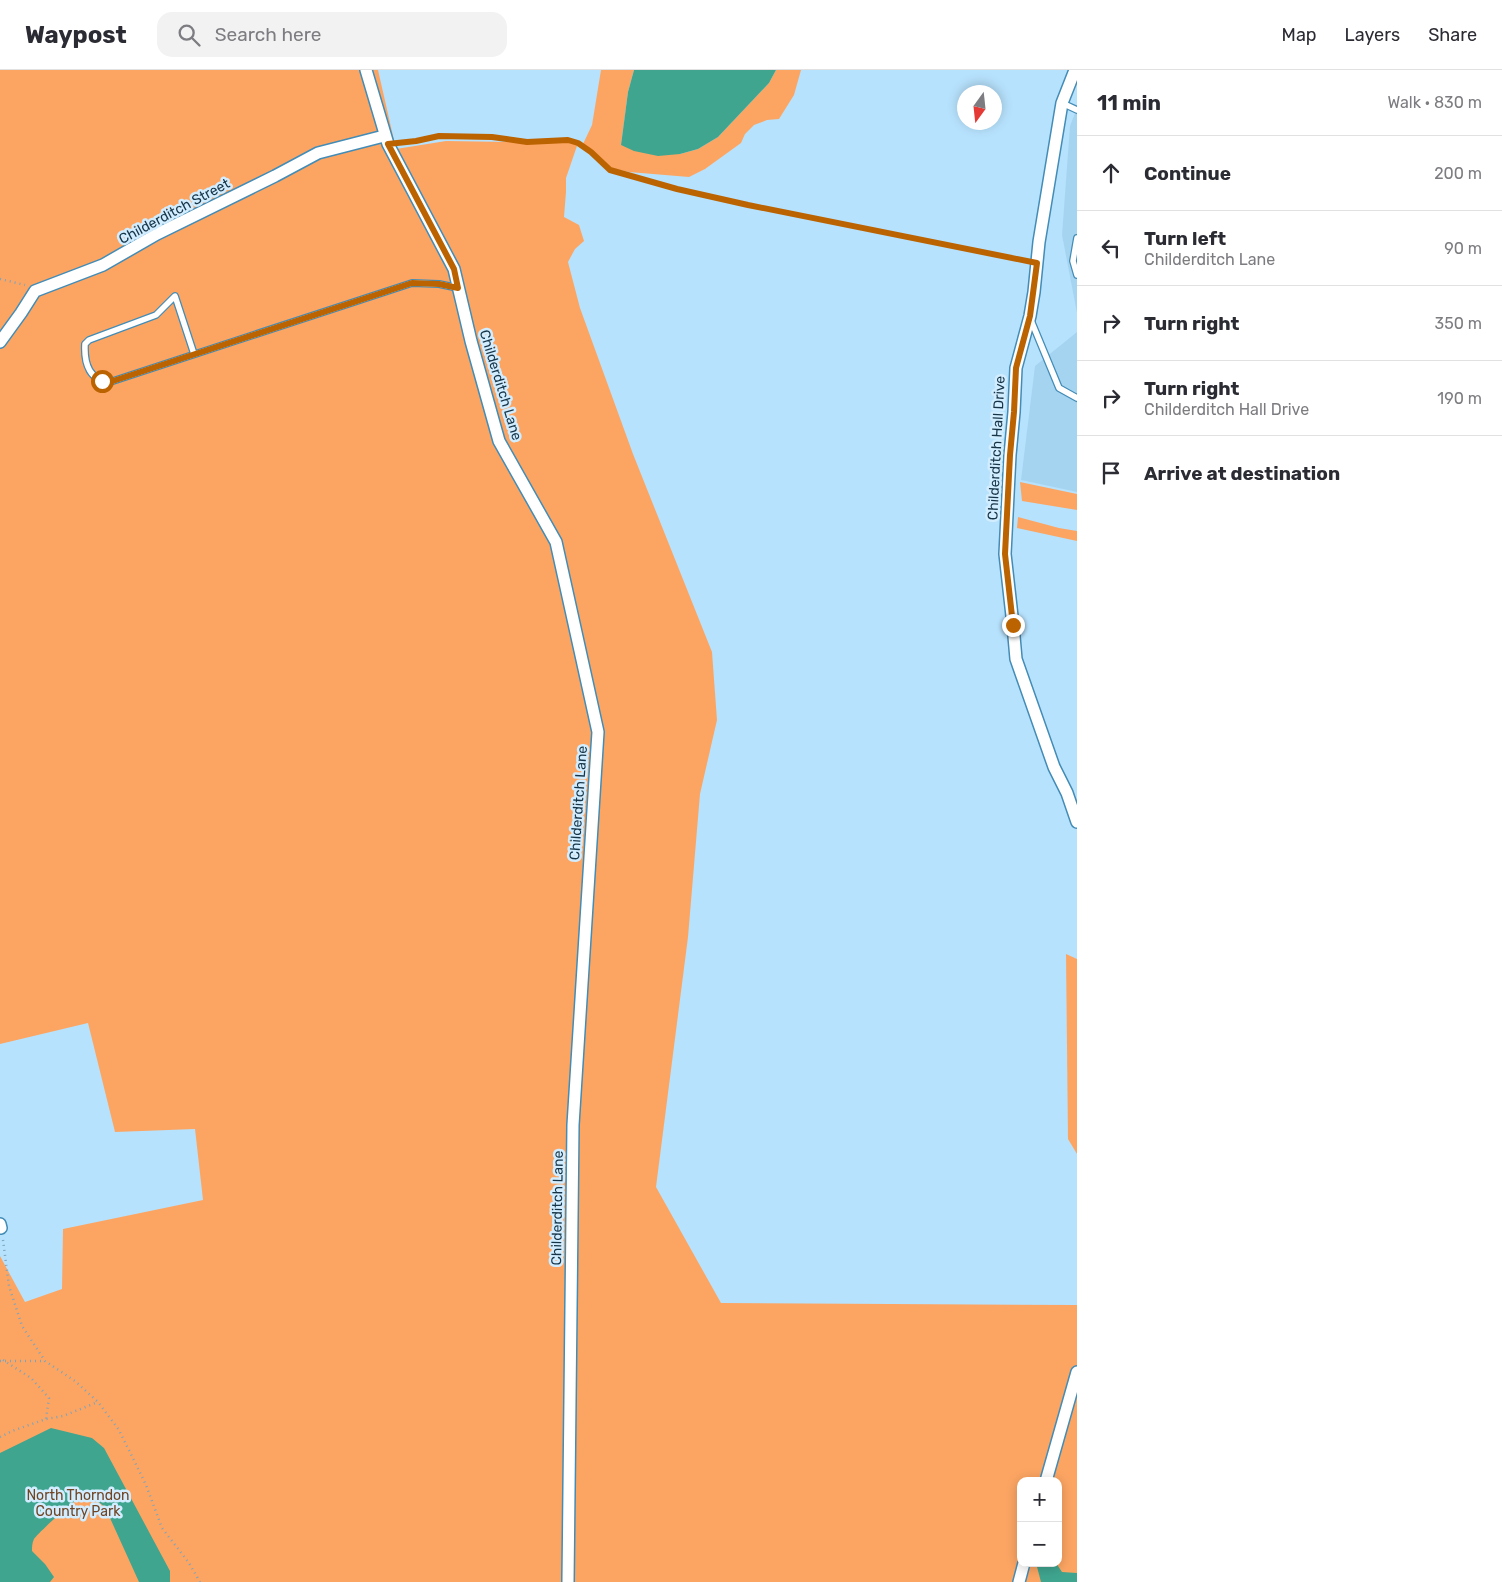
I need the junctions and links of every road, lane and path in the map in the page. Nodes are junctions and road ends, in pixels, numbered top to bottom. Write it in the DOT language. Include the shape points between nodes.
graph roads {
  1 [pos="366,70"];
  2 [pos="1075,70"];
  3 [pos="1062,103"];
  4 [pos="1077,110"];
  5 [pos="386,140"];
  6 [pos="1077,238"];
  7 [pos="1037,263"];
  8 [pos="1077,276"];
  9 [pos="0,279"];
  10 [pos="458,288"];
  11 [pos="35,291"];
  12 [pos="1030,316"];
  13 [pos="0,342"];
  14 [pos="194,354"];
  15 [pos="1077,398"];
  16 [pos="1077,822"];
  17 [pos="1,1226"];
  18 [pos="2,1361"];
  19 [pos="46,1361"];
  20 [pos="1077,1372"];
  21 [pos="1075,1388"];
  22 [pos="98,1402"];
  23 [pos="46,1419"];
  24 [pos="0,1437"];
  25 [pos="1047,1477"];
  26 [pos="1023,1567"];
  27 [pos="200,1582"];
  28 [pos="568,1582"];
  29 [pos="1019,1582"];
  1 -- 5 [label="street, Childerditch Lane"];
  2 -- 3 [label="street, Childerditch Hall Drive"];
  3 -- 4 [label="lane"];
  3 -- 7 [label="street, Childerditch Hall Drive"];
  5 -- 7 [label="path" via="416,141 439,136 492,137 527,142 568,140 591,152 610,170 677,189"];
  5 -- 10 [label="street, Childerditch Lane" via="454,269"];
  5 -- 11 [label="street, Childerditch Street" via="318,153 156,234 103,265"];
  6 -- 8 [label="lane" via="1073,261"];
  7 -- 12 [label="street, Childerditch Hall Drive"];
  9 -- 11 [label="path" via="27,285"];
  10 -- 14 [label="lane" via="412,283"];
  10 -- 28 [label="street, Childerditch Lane" via="499,441 556,542 598,732 573,1125"];
  11 -- 13 [label="street"];
  12 -- 15 [label="lane" via="1058,388"];
  12 -- 16 [label="street, Childerditch Hall Drive" via="1016,368 1005,554 1016,659"];
  14 -- 14 [label="lane" via="108,382 95,379 90,372 85,344 156,316 176,296"];
  17 -- 19 [label="path" via="9,1286 22,1326"];
  18 -- 19 [label="path"];
  18 -- 23 [label="path" via="31,1378 49,1398"];
  19 -- 22 [label="path" via="75,1380"];
  20 -- 21 [label="street"];
  21 -- 25 [label="street"];
  22 -- 23 [label="path"];
  22 -- 27 [label="path" via="119,1430 146,1485 162,1528 190,1563"];
  23 -- 24 [label="path"];
  26 -- 29 [label="street"];
}
